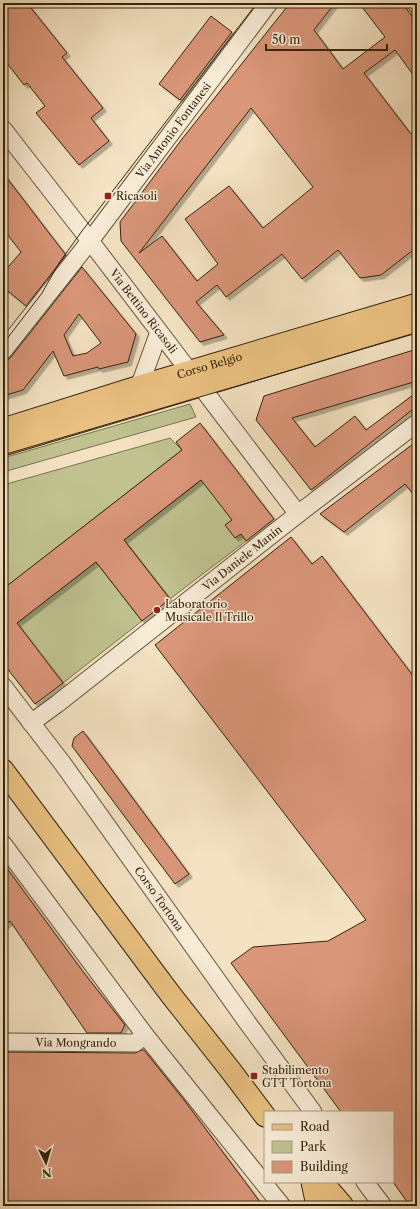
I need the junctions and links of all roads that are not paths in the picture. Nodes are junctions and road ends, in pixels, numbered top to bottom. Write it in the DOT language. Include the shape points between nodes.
graph roads {
  1 [pos="269,3"];
  2 [pos="3,129"];
  3 [pos="90,241"];
  4 [pos="417,304"];
  5 [pos="417,321"];
  6 [pos="159,332"];
  7 [pos="3,351"];
  8 [pos="195,379"];
  9 [pos="138,387"];
  10 [pos="417,423"];
  11 [pos="3,429"];
  12 [pos="3,445"];
  13 [pos="298,514"];
  14 [pos="3,686"];
  15 [pos="31,723"];
  16 [pos="3,770"];
  17 [pos="3,844"];
  18 [pos="145,1035"];
  19 [pos="3,1042"];
  20 [pos="313,1111"];
  21 [pos="264,1115"];
  22 [pos="312,1183"];
  23 [pos="317,1183"];
  24 [pos="366,1183"];
  25 [pos="282,1206"];
  26 [pos="319,1206"];
  27 [pos="343,1206"];
  28 [pos="383,1206"];
  1 -- 3 [label="street, Via Antonio Fontanesi"];
  2 -- 3 [label="street, Via Bettino Ricasoli"];
  3 -- 6 [label="street, Via Bettino Ricasoli"];
  3 -- 7 [label="street, Via Antonio Fontanesi"];
  4 -- 8 [label="main road, Corso Belgio"];
  5 -- 8 [label="main road, Corso Belgio"];
  6 -- 8 [label="street, Via Bettino Ricasoli"];
  6 -- 9 [label="street"];
  8 -- 9 [label="main road, Corso Belgio"];
  8 -- 12 [label="main road, Corso Belgio"];
  8 -- 13 [label="street, Via Bettino Ricasoli"];
  9 -- 11 [label="main road, Corso Belgio"];
  10 -- 13 [label="street, Via Daniele Manin"];
  13 -- 15 [label="street, Via Daniele Manin"];
  14 -- 15 [label="street, Corso Tortona"];
  15 -- 20 [label="street, Corso Tortona"];
  16 -- 21 [label="main road"];
  17 -- 18 [label="street"];
  18 -- 19 [label="street, Via Mongrando" via="135,1043"];
  18 -- 25 [label="street"];
  22 -- 26 [label="main road"];
  23 -- 27 [label="main road" via="332,1192"];
  24 -- 28 [label="street"];
}
